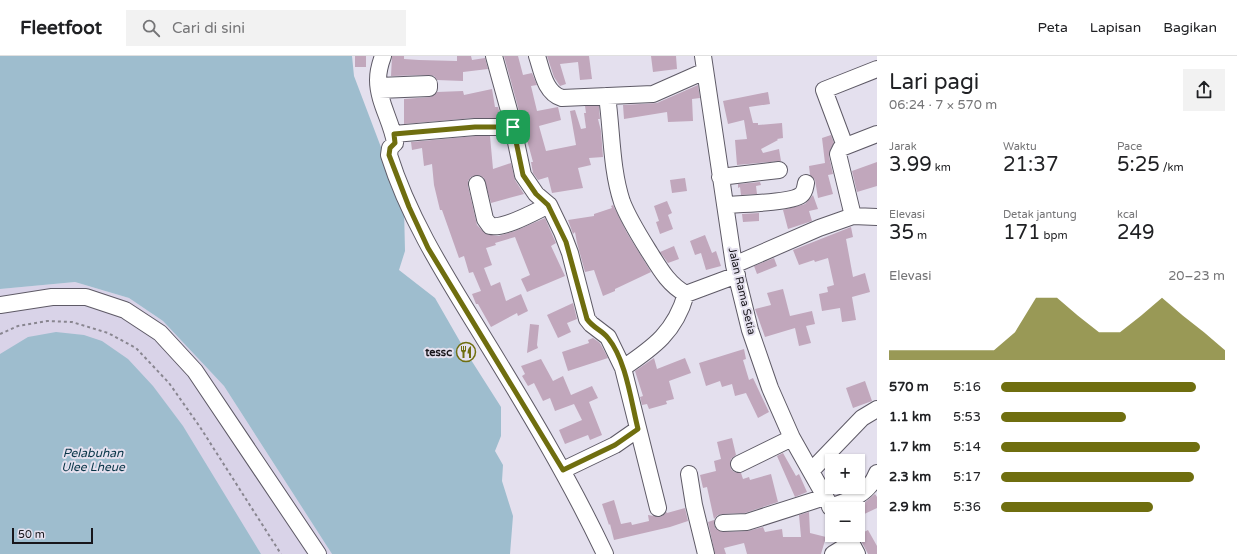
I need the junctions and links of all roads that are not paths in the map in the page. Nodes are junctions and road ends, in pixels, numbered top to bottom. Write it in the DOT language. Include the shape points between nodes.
graph roads {
  1 [pos="383,56"];
  2 [pos="494,56"];
  3 [pos="537,56"];
  4 [pos="704,64"];
  5 [pos="877,69"];
  6 [pos="606,96"];
  7 [pos="513,127"];
  8 [pos="394,134"];
  9 [pos="877,134"];
  10 [pos="845,146"];
  11 [pos="779,170"];
  12 [pos="720,177"];
  13 [pos="806,183"];
  14 [pos="477,184"];
  15 [pos="548,205"];
  16 [pos="724,205"];
  17 [pos="853,216"];
  18 [pos="875,216"];
  19 [pos="736,270"];
  20 [pos="686,294"];
  21 [pos="0,305"];
  22 [pos="623,368"];
  23 [pos="877,409"];
  24 [pos="638,429"];
  25 [pos="792,438"];
  26 [pos="739,464"];
  27 [pos="563,470"];
  28 [pos="810,471"];
  29 [pos="877,473"];
  30 [pos="690,474"];
  31 [pos="828,502"];
  32 [pos="835,502"];
  33 [pos="825,505"];
  34 [pos="658,508"];
  35 [pos="723,523"];
  36 [pos="852,544"];
  37 [pos="318,554"];
  38 [pos="606,554"];
  39 [pos="706,554"];
  40 [pos="833,554"];
  1 -- 8 [label="street" via="378,71 379,90"];
  2 -- 7 [label="street"];
  3 -- 6 [label="street" via="547,85 557,97"];
  4 -- 6 [label="street" via="653,94"];
  4 -- 12 [label="street, Jalan Rama Setia"];
  5 -- 10 [label="street" via="824,90"];
  6 -- 20 [label="street" via="622,202 662,273 678,290"];
  7 -- 8 [label="street" via="475,127"];
  7 -- 15 [label="street" via="523,175 536,194"];
  8 -- 27 [label="street" via="395,143 389,150 393,167 428,248"];
  9 -- 10 [label="street"];
  10 -- 17 [label="street" via="838,154"];
  11 -- 12 [label="street"];
  12 -- 16 [label="street, Jalan Rama Setia"];
  13 -- 16 [label="street" via="801,195 793,198"];
  14 -- 15 [label="street" via="485,219 490,226 506,224"];
  15 -- 22 [label="street" via="566,242 587,319 608,337"];
  16 -- 19 [label="street, Jalan Rama Setia"];
  17 -- 18 [label="street"];
  17 -- 19 [label="street" via="820,228"];
  19 -- 20 [label="street"];
  19 -- 25 [label="street, Jalan Rama Setia" via="750,330 770,388"];
  20 -- 22 [label="street" via="669,331 647,352"];
  21 -- 37 [label="street" via="52,297 86,297 125,310 160,333 195,371"];
  22 -- 24 [label="street"];
  23 -- 28 [label="street" via="862,418"];
  24 -- 27 [label="street" via="615,445"];
  24 -- 34 [label="street"];
  25 -- 26 [label="street"];
  25 -- 28 [label="street, Jalan Rama Setia"];
  27 -- 38 [label="street"];
  28 -- 31 [label="street, Jalan Rama Setia"];
  29 -- 32 [label="street" via="874,481 863,493"];
  30 -- 39 [label="street" via="694,505"];
  33 -- 35 [label="street" via="747,522"];
  36 -- 40 [label="street"];
}
